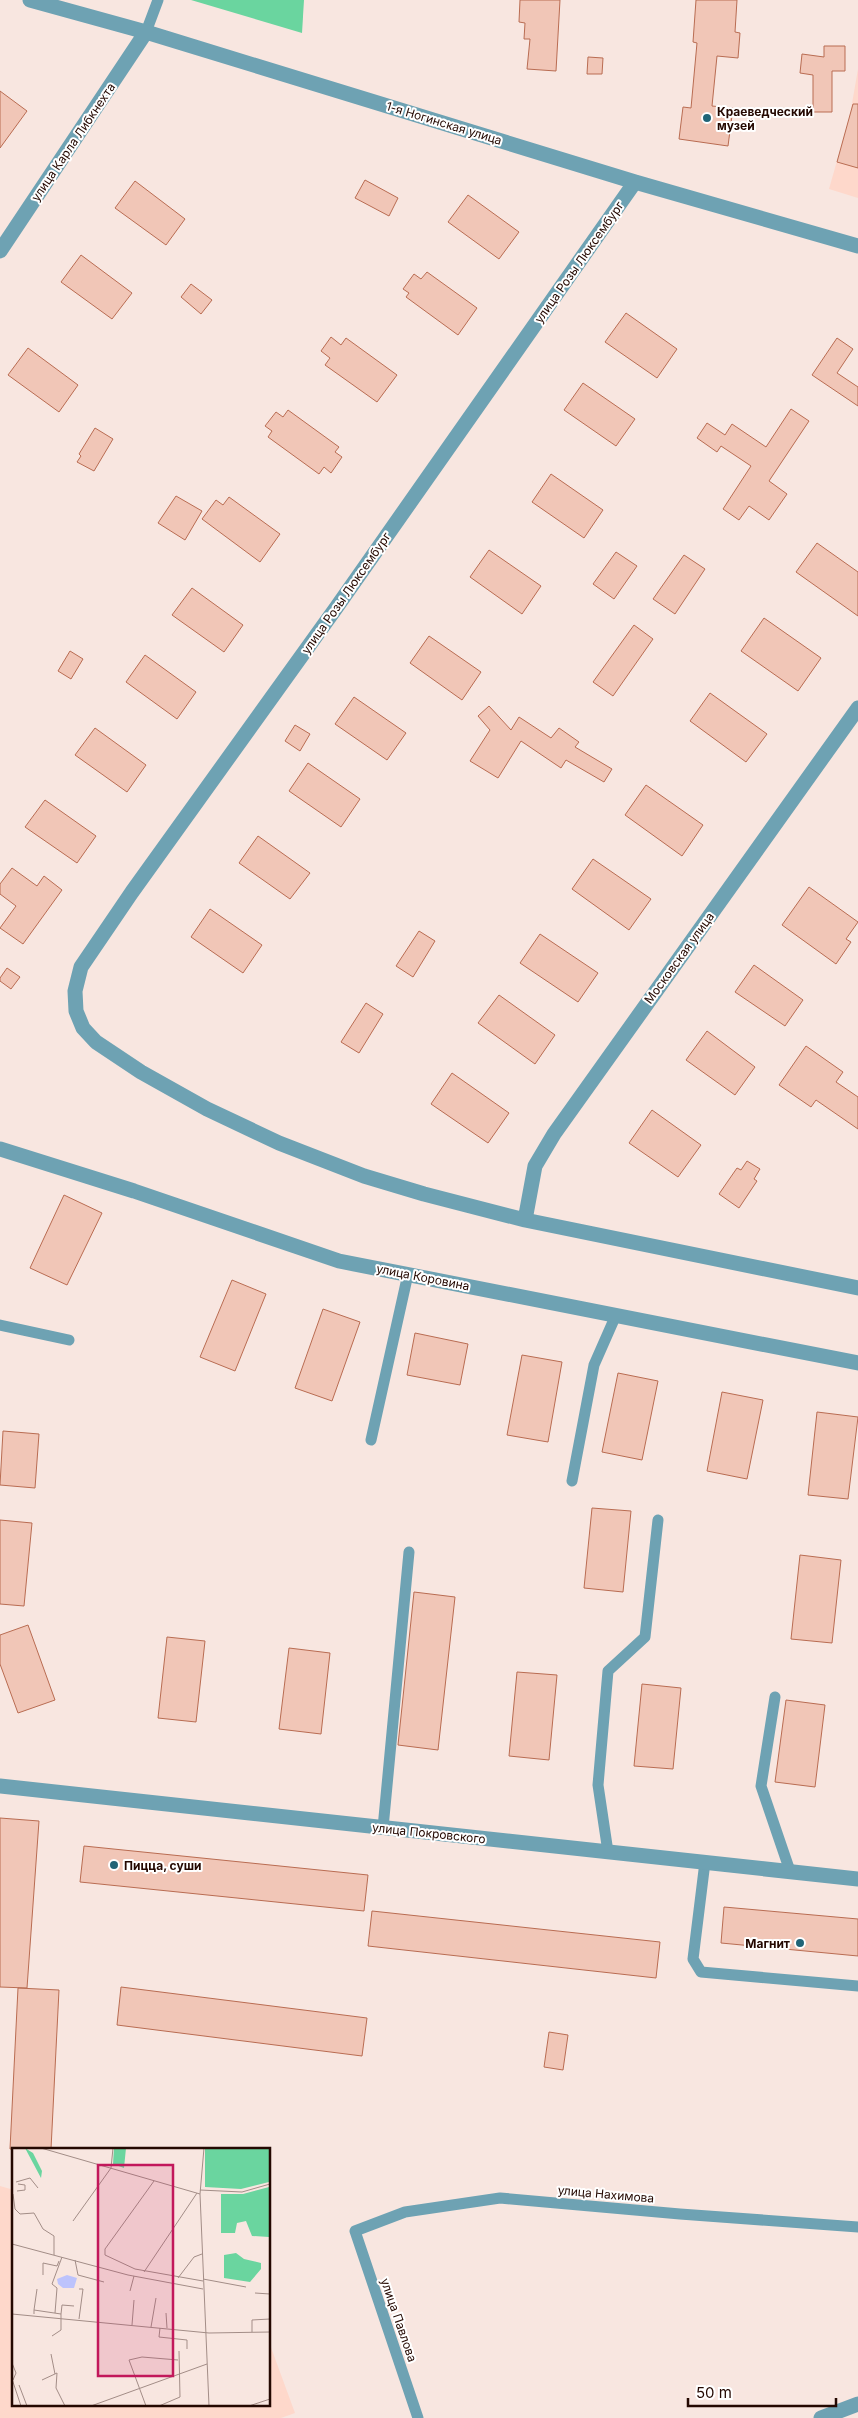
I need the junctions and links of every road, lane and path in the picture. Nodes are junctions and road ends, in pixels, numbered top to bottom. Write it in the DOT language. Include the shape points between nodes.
graph roads {
  1 [pos="30,0"];
  2 [pos="158,0"];
  3 [pos="146,32"];
  4 [pos="635,182"];
  5 [pos="858,246"];
  6 [pos="0,250"];
  7 [pos="858,708"];
  8 [pos="0,1149"];
  9 [pos="525,1220"];
  10 [pos="408,1274"];
  11 [pos="858,1288"];
  12 [pos="616,1316"];
  13 [pos="0,1324"];
  14 [pos="69,1340"];
  15 [pos="858,1363"];
  16 [pos="371,1440"];
  17 [pos="572,1481"];
  18 [pos="658,1520"];
  19 [pos="409,1552"];
  20 [pos="774,1697"];
  21 [pos="0,1786"];
  22 [pos="383,1828"];
  23 [pos="608,1852"];
  24 [pos="705,1862"];
  25 [pos="790,1871"];
  26 [pos="858,1879"];
  27 [pos="858,1986"];
  28 [pos="858,2227"];
  29 [pos="355,2231"];
  30 [pos="858,2404"];
  31 [pos="418,2418"];
  32 [pos="820,2418"];
  1 -- 3 [label="street, 1-я Ногинская улица"];
  2 -- 3 [label="lane"];
  3 -- 4 [label="street, 1-я Ногинская улица"];
  3 -- 6 [label="street, улица Карла Либкнехта"];
  4 -- 5 [label="street, 1-я Ногинская улица"];
  4 -- 9 [label="street, улица Розы Люксембург" via="342,601 132,892 81,967 75,991 76,1011 83,1028 96,1042 141,1072 234,1122 364,1176"];
  7 -- 9 [label="street, Московская улица" via="554,1134 535,1166"];
  8 -- 10 [label="street, улица Коровина" via="340,1261"];
  9 -- 11 [label="street"];
  10 -- 12 [label="street, улица Коровина"];
  10 -- 16 [label="lane"];
  12 -- 15 [label="street, улица Коровина"];
  12 -- 17 [label="lane" via="594,1365"];
  13 -- 14 [label="lane"];
  18 -- 23 [label="lane" via="645,1637 608,1671 598,1785"];
  19 -- 22 [label="lane"];
  20 -- 25 [label="lane" via="761,1786"];
  21 -- 22 [label="street, улица Покровского"];
  22 -- 23 [label="street, улица Покровского"];
  23 -- 24 [label="street, улица Покровского"];
  24 -- 25 [label="street, улица Покровского"];
  24 -- 27 [label="lane" via="693,1960 701,1972"];
  25 -- 26 [label="street, улица Покровского"];
  28 -- 29 [label="lane, улица Нахимова" via="500,2198 405,2212"];
  29 -- 31 [label="lane, улица Павлова"];
  30 -- 32 [label="street"];
}
